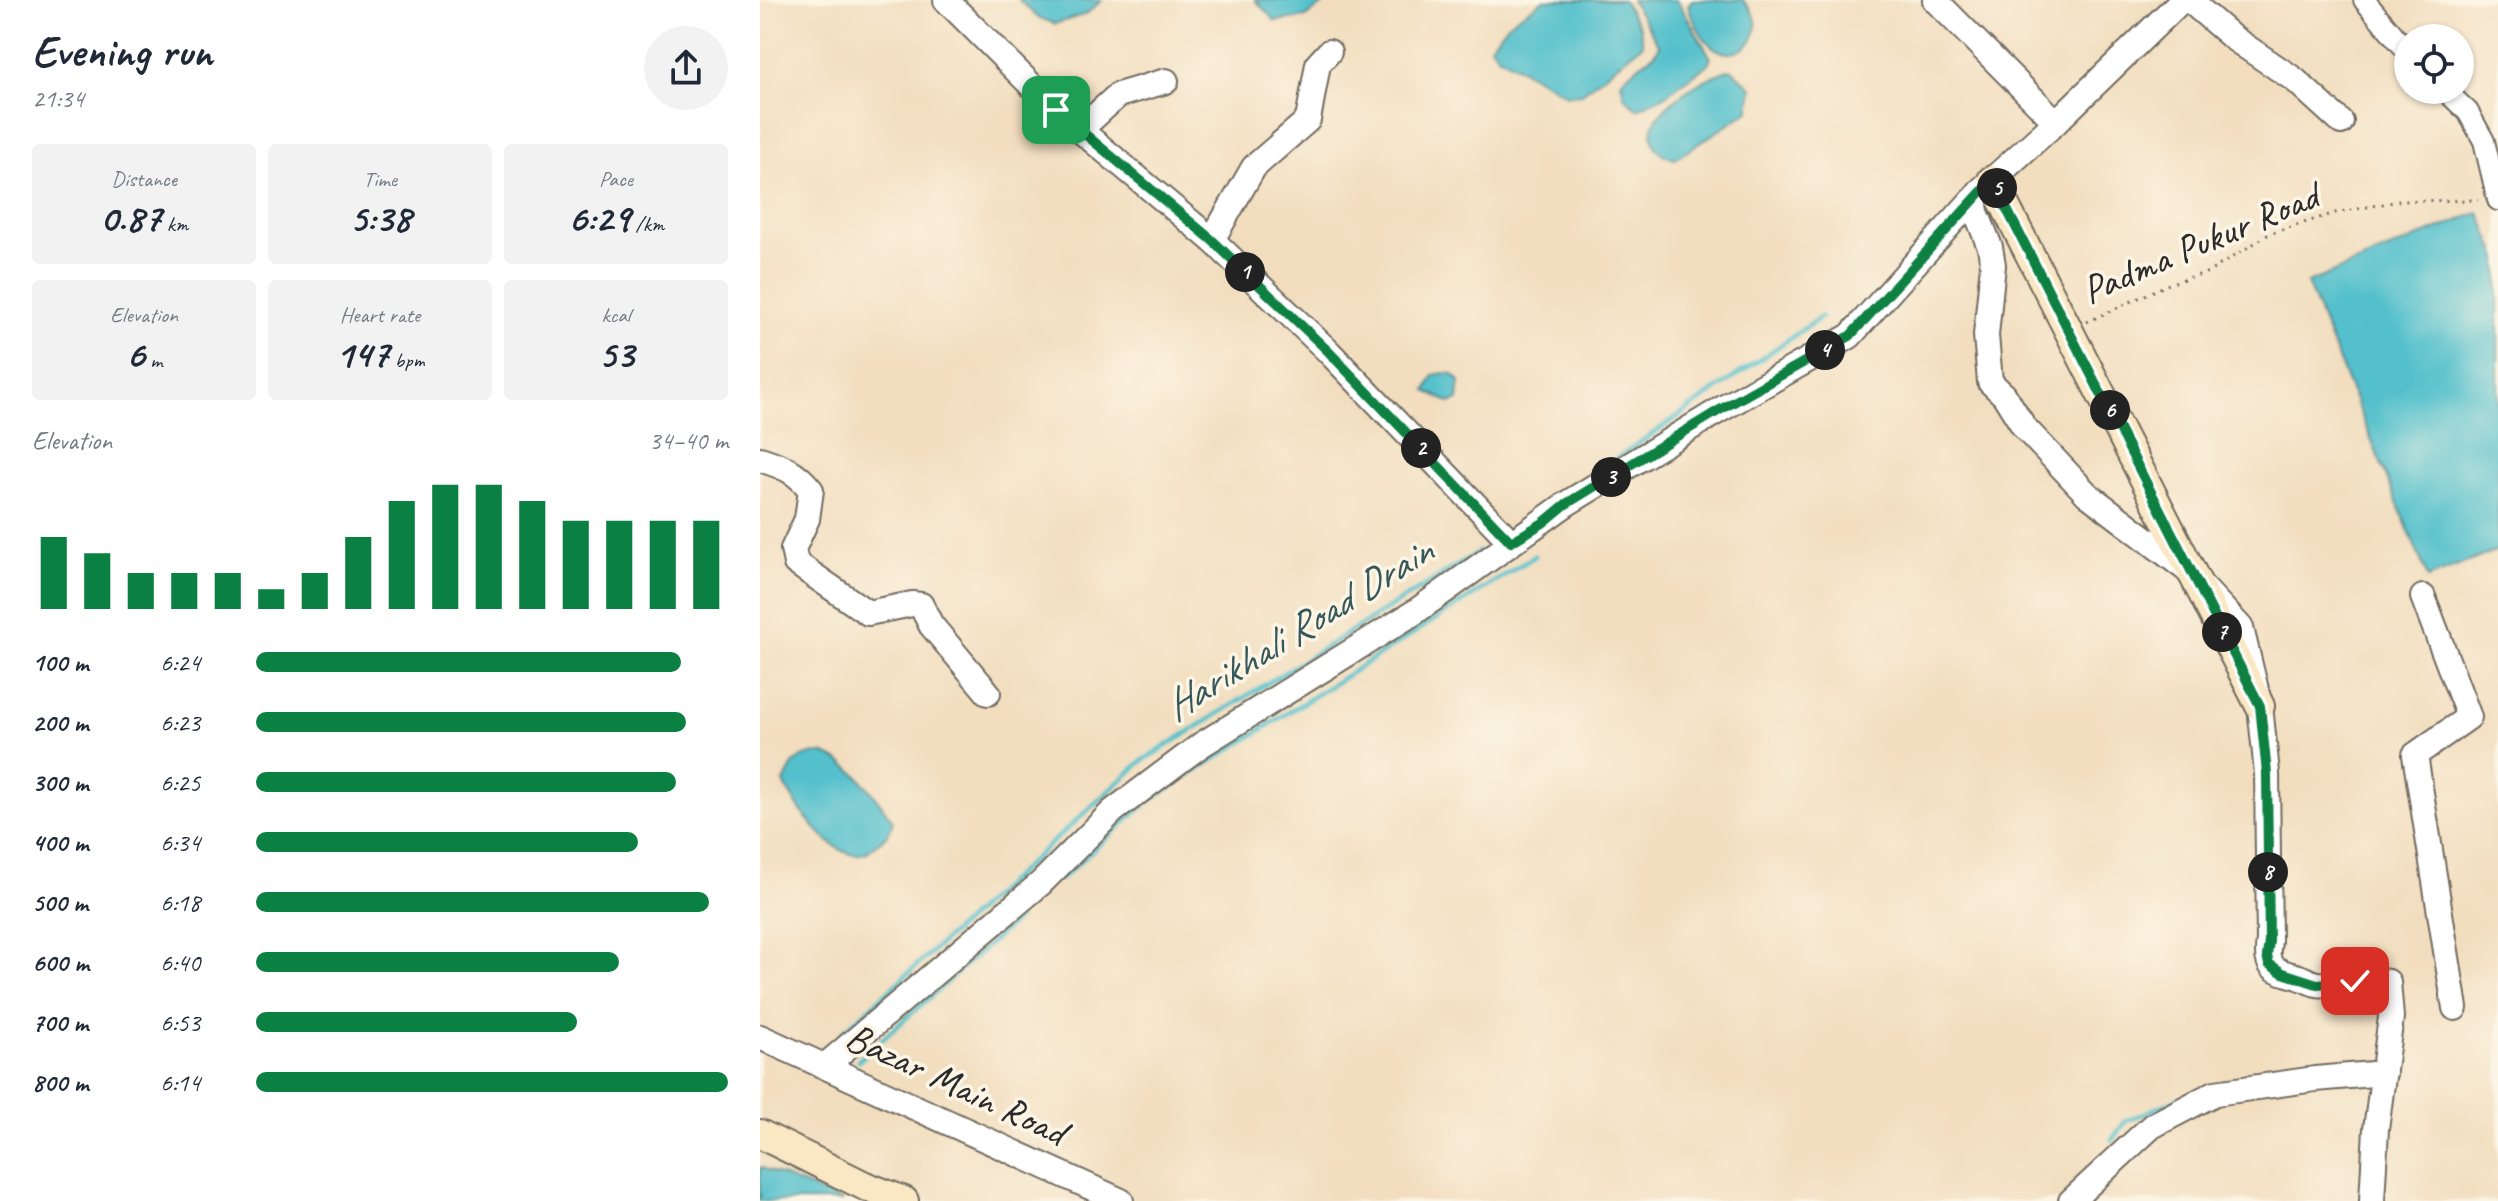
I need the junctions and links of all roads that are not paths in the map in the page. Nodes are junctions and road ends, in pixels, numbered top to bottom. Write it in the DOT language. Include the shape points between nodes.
graph roads {
  1 [pos="946,0"];
  2 [pos="1935,0"];
  3 [pos="2182,0"];
  4 [pos="2189,0"];
  5 [pos="2364,0"];
  6 [pos="2394,35"];
  7 [pos="1329,52"];
  8 [pos="1166,81"];
  9 [pos="2460,104"];
  10 [pos="2056,122"];
  11 [pos="2341,122"];
  12 [pos="1080,130"];
  13 [pos="1987,185"];
  14 [pos="2498,200"];
  15 [pos="1212,240"];
  16 [pos="760,459"];
  17 [pos="1511,542"];
  18 [pos="2423,597"];
  19 [pos="988,693"];
  20 [pos="2260,706"];
  21 [pos="2455,1008"];
  22 [pos="760,1037"];
  23 [pos="2400,1049"];
  24 [pos="826,1065"];
  25 [pos="2384,1073"];
  26 [pos="760,1134"];
  27 [pos="904,1201"];
  28 [pos="1121,1201"];
  29 [pos="2071,1201"];
  30 [pos="2372,1201"];
  31 [pos="2383,1201"];
  1 -- 12 [label="street"];
  2 -- 10 [label="street"];
  3 -- 10 [label="street"];
  4 -- 11 [label="street"];
  5 -- 6 [label="street"];
  7 -- 15 [label="street" via="1318,64 1308,120 1254,167"];
  8 -- 12 [label="street" via="1118,95"];
  9 -- 14 [label="street" via="2484,141"];
  10 -- 13 [label="street"];
  12 -- 15 [label="street"];
  13 -- 17 [label="street" via="1850,336 1718,411"];
  13 -- 20 [label="main road" via="2069,330"];
  13 -- 20 [label="street" via="1974,199 1993,265 1986,335 1990,382 2087,494 2186,569 2241,628"];
  15 -- 17 [label="street" via="1328,351"];
  16 -- 19 [label="street" via="790,469 811,490 807,519 793,549 796,563 868,613 921,605 931,625"];
  17 -- 24 [label="street" via="1402,620 1201,745 1113,811 1041,883"];
  18 -- 21 [label="street" via="2469,717 2415,755"];
  20 -- 25 [label="street" via="2267,773 2269,964 2317,984 2388,982 2391,1017"];
  22 -- 24 [label="street, Bazar Main Road"];
  23 -- 31 [label="street"];
  24 -- 28 [label="street, Bazar Main Road"];
  25 -- 29 [label="street" via="2215,1093 2152,1126"];
  25 -- 30 [label="street"];
  26 -- 27 [label="main road"];
}
